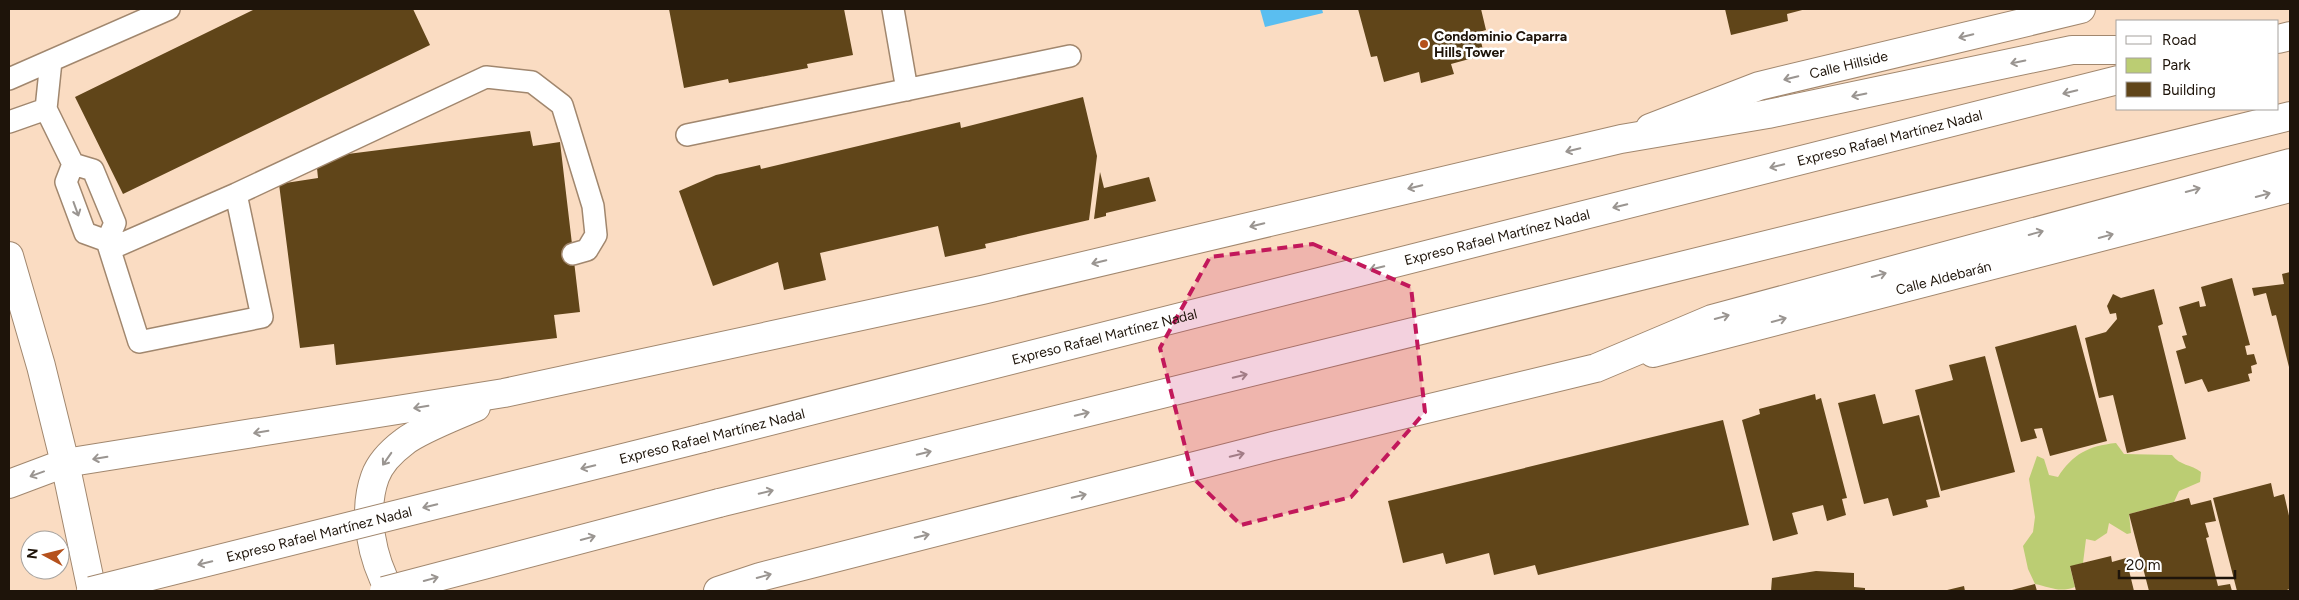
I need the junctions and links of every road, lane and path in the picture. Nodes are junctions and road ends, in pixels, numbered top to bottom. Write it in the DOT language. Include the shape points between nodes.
graph roads {
  1 [pos="169,9"];
  2 [pos="893,9"];
  3 [pos="2081,9"];
  4 [pos="2116,50"];
  5 [pos="1070,56"];
  6 [pos="51,61"];
  7 [pos="9,80"];
  8 [pos="2116,81"];
  9 [pos="907,90"];
  10 [pos="46,109"];
  11 [pos="2290,116"];
  12 [pos="9,122"];
  13 [pos="687,135"];
  14 [pos="1621,139"];
  15 [pos="2290,163"];
  16 [pos="73,164"];
  17 [pos="2290,188"];
  18 [pos="236,194"];
  19 [pos="109,245"];
  20 [pos="573,254"];
  21 [pos="9,256"];
  22 [pos="1596,368"];
  23 [pos="504,393"];
  24 [pos="65,463"];
  25 [pos="9,484"];
  26 [pos="92,591"];
  27 [pos="384,591"];
  28 [pos="390,591"];
  29 [pos="718,591"];
  1 -- 6 [label="lane"];
  2 -- 9 [label="lane"];
  3 -- 14 [label="main road, Calle Hillside, one-way" via="1759,86"];
  4 -- 14 [label="main road, one-way" via="2072,50 1768,114"];
  5 -- 9 [label="lane"];
  6 -- 7 [label="lane"];
  6 -- 10 [label="lane"];
  8 -- 26 [label="main road, Expreso Rafael Martínez Nadal, one-way, bridge"];
  9 -- 13 [label="lane"];
  10 -- 12 [label="lane"];
  10 -- 16 [label="lane"];
  27 -- 11 [label="main road, one-way, bridge" via="719,504"];
  14 -- 23 [label="main road, one-way" via="982,290"];
  22 -- 15 [label="main road, one-way" via="1712,319"];
  16 -- 19 [label="lane, one-way" via="66,182 82,227 85,233"];
  16 -- 19 [label="lane" via="93,170 115,223"];
  22 -- 17 [label="main road, Calle Aldebarán, one-way"];
  18 -- 19 [label="lane"];
  18 -- 19 [label="lane" via="262,316 139,342"];
  18 -- 20 [label="lane" via="486,77 532,82 562,105 593,206 596,235 587,250"];
  21 -- 24 [label="main road"];
  29 -- 22 [label="main road, one-way" via="760,577 1260,450"];
  23 -- 24 [label="main road, one-way"];
  23 -- 28 [label="main road, one-way" via="406,440 390,454 375,477 370,505 371,540 381,575"];
  24 -- 25 [label="main road, one-way"];
  24 -- 26 [label="main road"];
}
